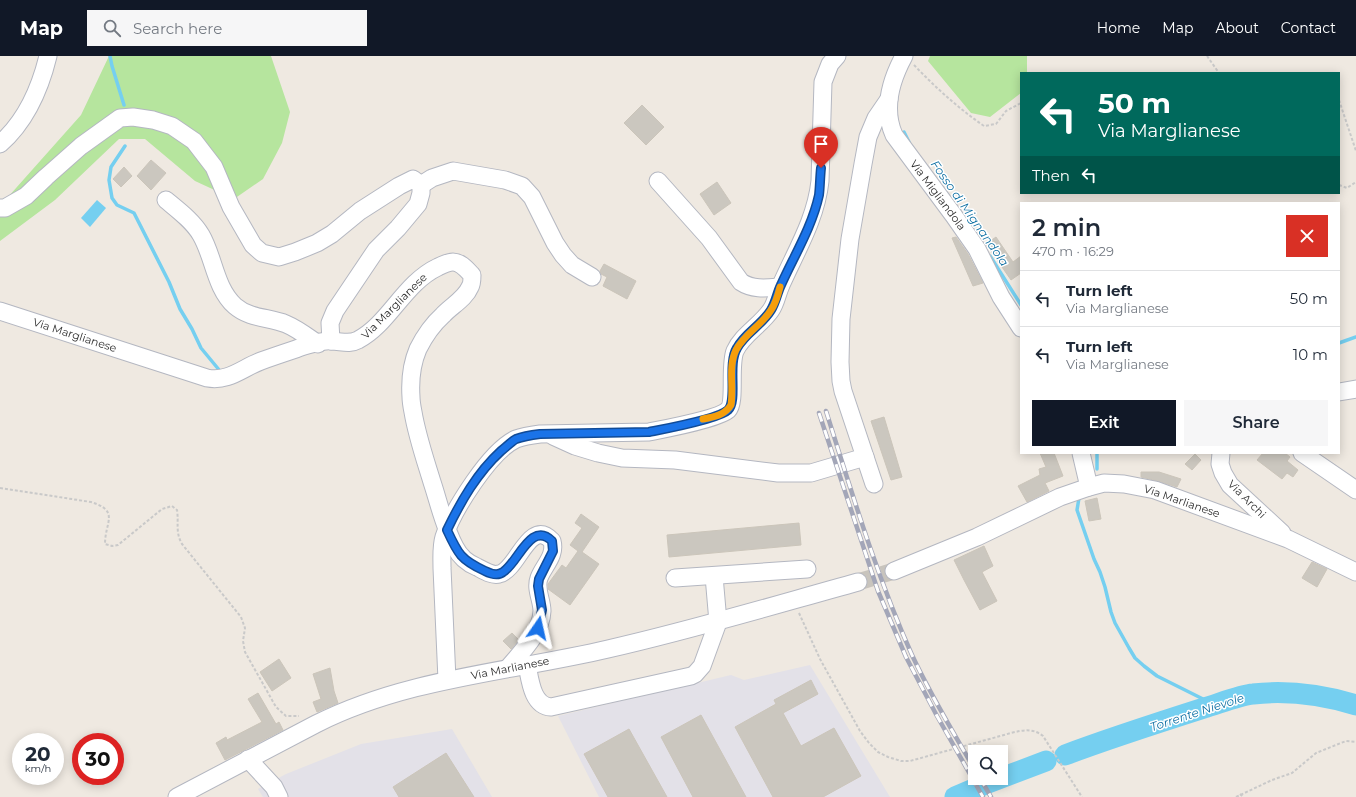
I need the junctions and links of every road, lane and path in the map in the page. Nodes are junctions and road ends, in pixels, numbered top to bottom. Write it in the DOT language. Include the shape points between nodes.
graph roads {
  1 [pos="48,56"];
  2 [pos="1207,56"];
  3 [pos="834,57"];
  4 [pos="907,59"];
  5 [pos="1218,72"];
  6 [pos="889,98"];
  7 [pos="1340,103"];
  8 [pos="1020,104"];
  9 [pos="0,144"];
  10 [pos="1356,152"];
  11 [pos="658,181"];
  12 [pos="1356,182"];
  13 [pos="421,185"];
  14 [pos="1340,185"];
  15 [pos="166,200"];
  16 [pos="0,208"];
  17 [pos="592,277"];
  18 [pos="780,287"];
  19 [pos="0,311"];
  20 [pos="1020,326"];
  21 [pos="324,342"];
  22 [pos="1356,389"];
  23 [pos="1340,392"];
  24 [pos="550,434"];
  25 [pos="1081,454"];
  26 [pos="1221,454"];
  27 [pos="1305,454"];
  28 [pos="1326,454"];
  29 [pos="865,457"];
  30 [pos="1338,477"];
  31 [pos="874,484"];
  32 [pos="1089,487"];
  33 [pos="0,488"];
  34 [pos="1356,490"];
  35 [pos="447,530"];
  36 [pos="1288,539"];
  37 [pos="806,568"];
  38 [pos="894,571"];
  39 [pos="1356,572"];
  40 [pos="714,576"];
  41 [pos="675,578"];
  42 [pos="858,582"];
  43 [pos="793,600"];
  44 [pos="718,622"];
  45 [pos="527,665"];
  46 [pos="508,668"];
  47 [pos="447,680"];
  48 [pos="316,724"];
  49 [pos="1356,742"];
  50 [pos="264,751"];
  51 [pos="248,759"];
  52 [pos="276,792"];
  53 [pos="1240,794"];
  54 [pos="177,797"];
  55 [pos="1082,797"];
  56 [pos="1236,797"];
  57 [pos="1243,797"];
  1 -- 9 [label="street" via="40,85 31,103 8,138"];
  2 -- 5 [label="path"];
  3 -- 18 [label="street" via="822,82 821,168 818,196 813,214"];
  4 -- 6 [label="street, Via Migliandola" via="895,75"];
  4 -- 8 [label="path" via="935,87 984,126 996,124 1006,111"];
  6 -- 20 [label="street, Via Migliandola" via="889,117 894,135 977,249 1001,297"];
  6 -- 29 [label="street" via="876,118 866,147 850,239 841,319 841,381"];
  7 -- 10 [label="path"];
  11 -- 18 [label="street" via="709,238 741,282 757,288"];
  12 -- 14 [label="path" via="1347,188"];
  13 -- 16 [label="street" via="413,179 400,186 360,211 317,243 279,257 262,253 253,245 231,207 214,167 194,141 172,126 133,117 120,118 81,146 26,196 6,208"];
  13 -- 17 [label="street" via="432,178 453,171 505,180 522,186 532,197 563,255 572,265"];
  13 -- 21 [label="street" via="418,204 376,250 335,311"];
  15 -- 21 [label="street" via="201,234 219,282 234,305 245,313 287,325"];
  18 -- 24 [label="street" via="771,310 736,349 729,410 649,432"];
  19 -- 21 [label="street, Via Marglianese" via="214,380 297,348"];
  21 -- 35 [label="street, Via Marglianese" via="347,343 360,340 376,327 417,281 443,264 453,262 465,267 472,275 470,287 427,333 418,350 410,398 415,424"];
  22 -- 23 [label="street"];
  24 -- 29 [label="street" via="574,446 622,458 675,460 778,473 811,473"];
  24 -- 35 [label="street" via="528,435 515,440 494,458 470,488"];
  25 -- 32 [label="street"];
  26 -- 36 [label="street, Via Archi" via="1222,474"];
  27 -- 30 [label="street"];
  28 -- 30 [label="street"];
  29 -- 31 [label="street"];
  30 -- 34 [label="street"];
  32 -- 36 [label="street, Via Marlianese" via="1104,483 1155,490"];
  32 -- 38 [label="street, Via Marlianese" via="1060,497 977,537"];
  33 -- 48 [label="path" via="91,502 102,506 108,512 109,520 105,544 112,546 128,538 162,509 172,506 177,510 178,538 241,617 245,628 244,652 276,707 286,716 303,716"];
  35 -- 46 [label="street, Via Marglianese" via="463,559 491,574 504,572 534,537 545,535 552,541 553,551 539,579 542,610 538,628"];
  35 -- 47 [label="street" via="442,552"];
  36 -- 39 [label="street, Via Marlianese"];
  37 -- 40 [label="street"];
  40 -- 41 [label="street"];
  40 -- 44 [label="street"];
  42 -- 43 [label="street, Via Marlianese"];
  43 -- 44 [label="street, Via Marlianese"];
  43 -- 55 [label="path" via="830,680 860,731 878,752 901,761 910,761 1022,730 1037,731 1043,736"];
  44 -- 45 [label="street, Via Marlianese" via="607,650"];
  44 -- 45 [label="street" via="702,666 687,678 551,707 544,705 536,696"];
  45 -- 46 [label="street, Via Marlianese"];
  46 -- 47 [label="street, Via Marlianese"];
  47 -- 48 [label="street, Via Marlianese" via="365,703"];
  48 -- 50 [label="street, Via Marlianese"];
  49 -- 53 [label="path" via="1346,741 1316,754 1292,773"];
  50 -- 51 [label="street, Via Marlianese"];
  50 -- 52 [label="street"];
  51 -- 52 [label="street"];
  51 -- 54 [label="street, Via Marlianese"];
  53 -- 56 [label="path"];
  53 -- 57 [label="path"];
}
